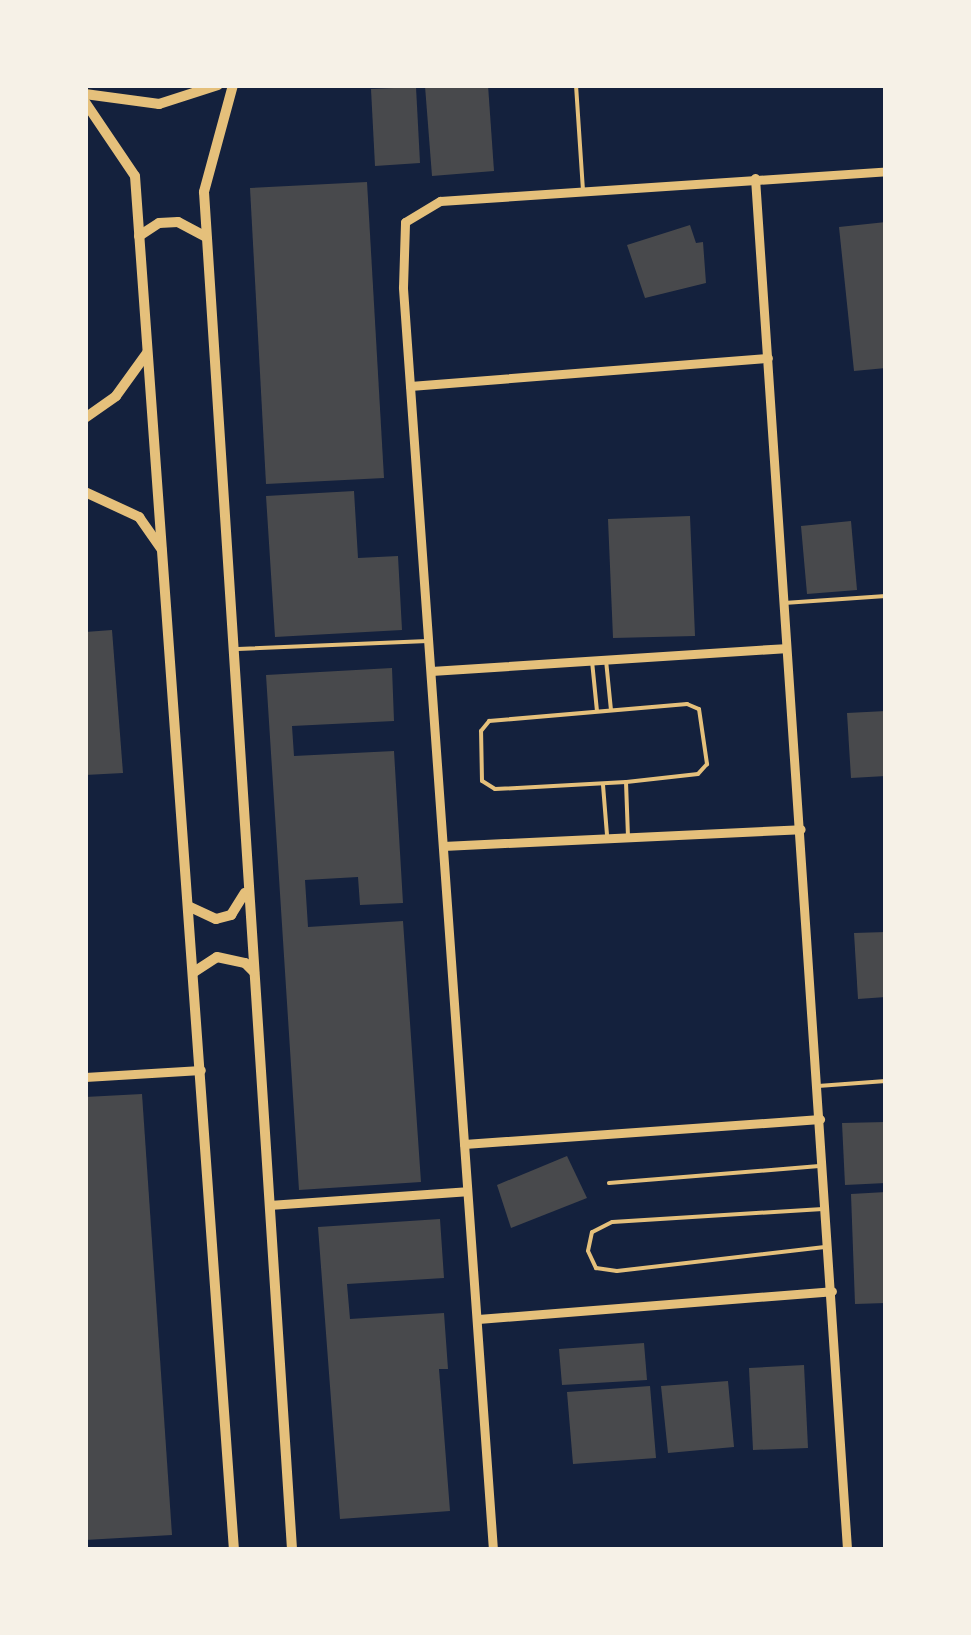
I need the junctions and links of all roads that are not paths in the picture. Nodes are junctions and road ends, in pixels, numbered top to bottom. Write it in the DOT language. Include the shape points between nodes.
graph roads {
  1 [pos="218,85"];
  2 [pos="234,85"];
  3 [pos="576,85"];
  4 [pos="85,94"];
  5 [pos="85,102"];
  6 [pos="886,172"];
  7 [pos="755,178"];
  8 [pos="583,190"];
  9 [pos="140,236"];
  10 [pos="206,237"];
  11 [pos="148,352"];
  12 [pos="768,358"];
  13 [pos="410,386"];
  14 [pos="85,418"];
  15 [pos="85,492"];
  16 [pos="162,550"];
  17 [pos="886,596"];
  18 [pos="780,604"];
  19 [pos="428,641"];
  20 [pos="784,648"];
  21 [pos="233,649"];
  22 [pos="592,660"];
  23 [pos="606,660"];
  24 [pos="431,672"];
  25 [pos="611,710"];
  26 [pos="597,711"];
  27 [pos="626,782"];
  28 [pos="603,785"];
  29 [pos="800,829"];
  30 [pos="628,837"];
  31 [pos="608,838"];
  32 [pos="443,846"];
  33 [pos="247,888"];
  34 [pos="188,906"];
  35 [pos="194,972"];
  36 [pos="255,973"];
  37 [pos="201,1070"];
  38 [pos="85,1077"];
  39 [pos="886,1081"];
  40 [pos="818,1086"];
  41 [pos="820,1119"];
  42 [pos="464,1144"];
  43 [pos="824,1166"];
  44 [pos="609,1183"];
  45 [pos="467,1191"];
  46 [pos="269,1204"];
  47 [pos="828,1209"];
  48 [pos="830,1247"];
  49 [pos="832,1291"];
  50 [pos="478,1320"];
  51 [pos="234,1550"];
  52 [pos="292,1550"];
  53 [pos="492,1550"];
  54 [pos="847,1550"];
  1 -- 4 [label="street" via="159,104"];
  2 -- 10 [label="street" via="209,157"];
  3 -- 8 [label="lane"];
  5 -- 9 [label="street" via="135,176"];
  6 -- 7 [label="street"];
  7 -- 8 [label="street"];
  7 -- 12 [label="street"];
  8 -- 13 [label="street" via="440,201 406,222"];
  9 -- 10 [label="street" via="159,223 178,222"];
  9 -- 11 [label="street"];
  10 -- 21 [label="street"];
  11 -- 14 [label="street" via="116,396"];
  11 -- 16 [label="street"];
  12 -- 13 [label="street"];
  12 -- 18 [label="street"];
  13 -- 19 [label="street"];
  15 -- 16 [label="street" via="139,517"];
  16 -- 34 [label="street"];
  17 -- 18 [label="lane"];
  18 -- 20 [label="street"];
  19 -- 21 [label="lane"];
  19 -- 24 [label="street"];
  20 -- 23 [label="street"];
  20 -- 29 [label="street"];
  21 -- 33 [label="street"];
  22 -- 23 [label="street"];
  22 -- 24 [label="street"];
  22 -- 26 [label="lane"];
  23 -- 25 [label="lane"];
  24 -- 32 [label="street"];
  25 -- 26 [label="lane"];
  25 -- 27 [label="lane" via="687,704 699,709 707,764 698,774"];
  26 -- 28 [label="lane" via="489,721 481,731 482,781 495,789"];
  27 -- 28 [label="lane"];
  27 -- 30 [label="lane"];
  28 -- 31 [label="lane"];
  29 -- 30 [label="street"];
  29 -- 40 [label="street"];
  30 -- 31 [label="street"];
  31 -- 32 [label="street"];
  32 -- 42 [label="street"];
  33 -- 34 [label="street" via="242,904 216,920"];
  33 -- 36 [label="street"];
  34 -- 35 [label="street"];
  35 -- 36 [label="street" via="217,956 245,962"];
  35 -- 37 [label="street"];
  36 -- 46 [label="street"];
  37 -- 38 [label="street"];
  37 -- 51 [label="street"];
  39 -- 40 [label="lane"];
  40 -- 41 [label="street"];
  41 -- 42 [label="street"];
  41 -- 43 [label="street"];
  42 -- 45 [label="street"];
  43 -- 44 [label="lane"];
  43 -- 47 [label="street"];
  45 -- 46 [label="street"];
  45 -- 50 [label="street"];
  46 -- 52 [label="street"];
  47 -- 48 [label="street"];
  47 -- 48 [label="lane" via="612,1222 592,1232 588,1251 596,1268 617,1270"];
  48 -- 49 [label="street"];
  49 -- 50 [label="street"];
  49 -- 54 [label="street"];
  50 -- 53 [label="street"];
}
